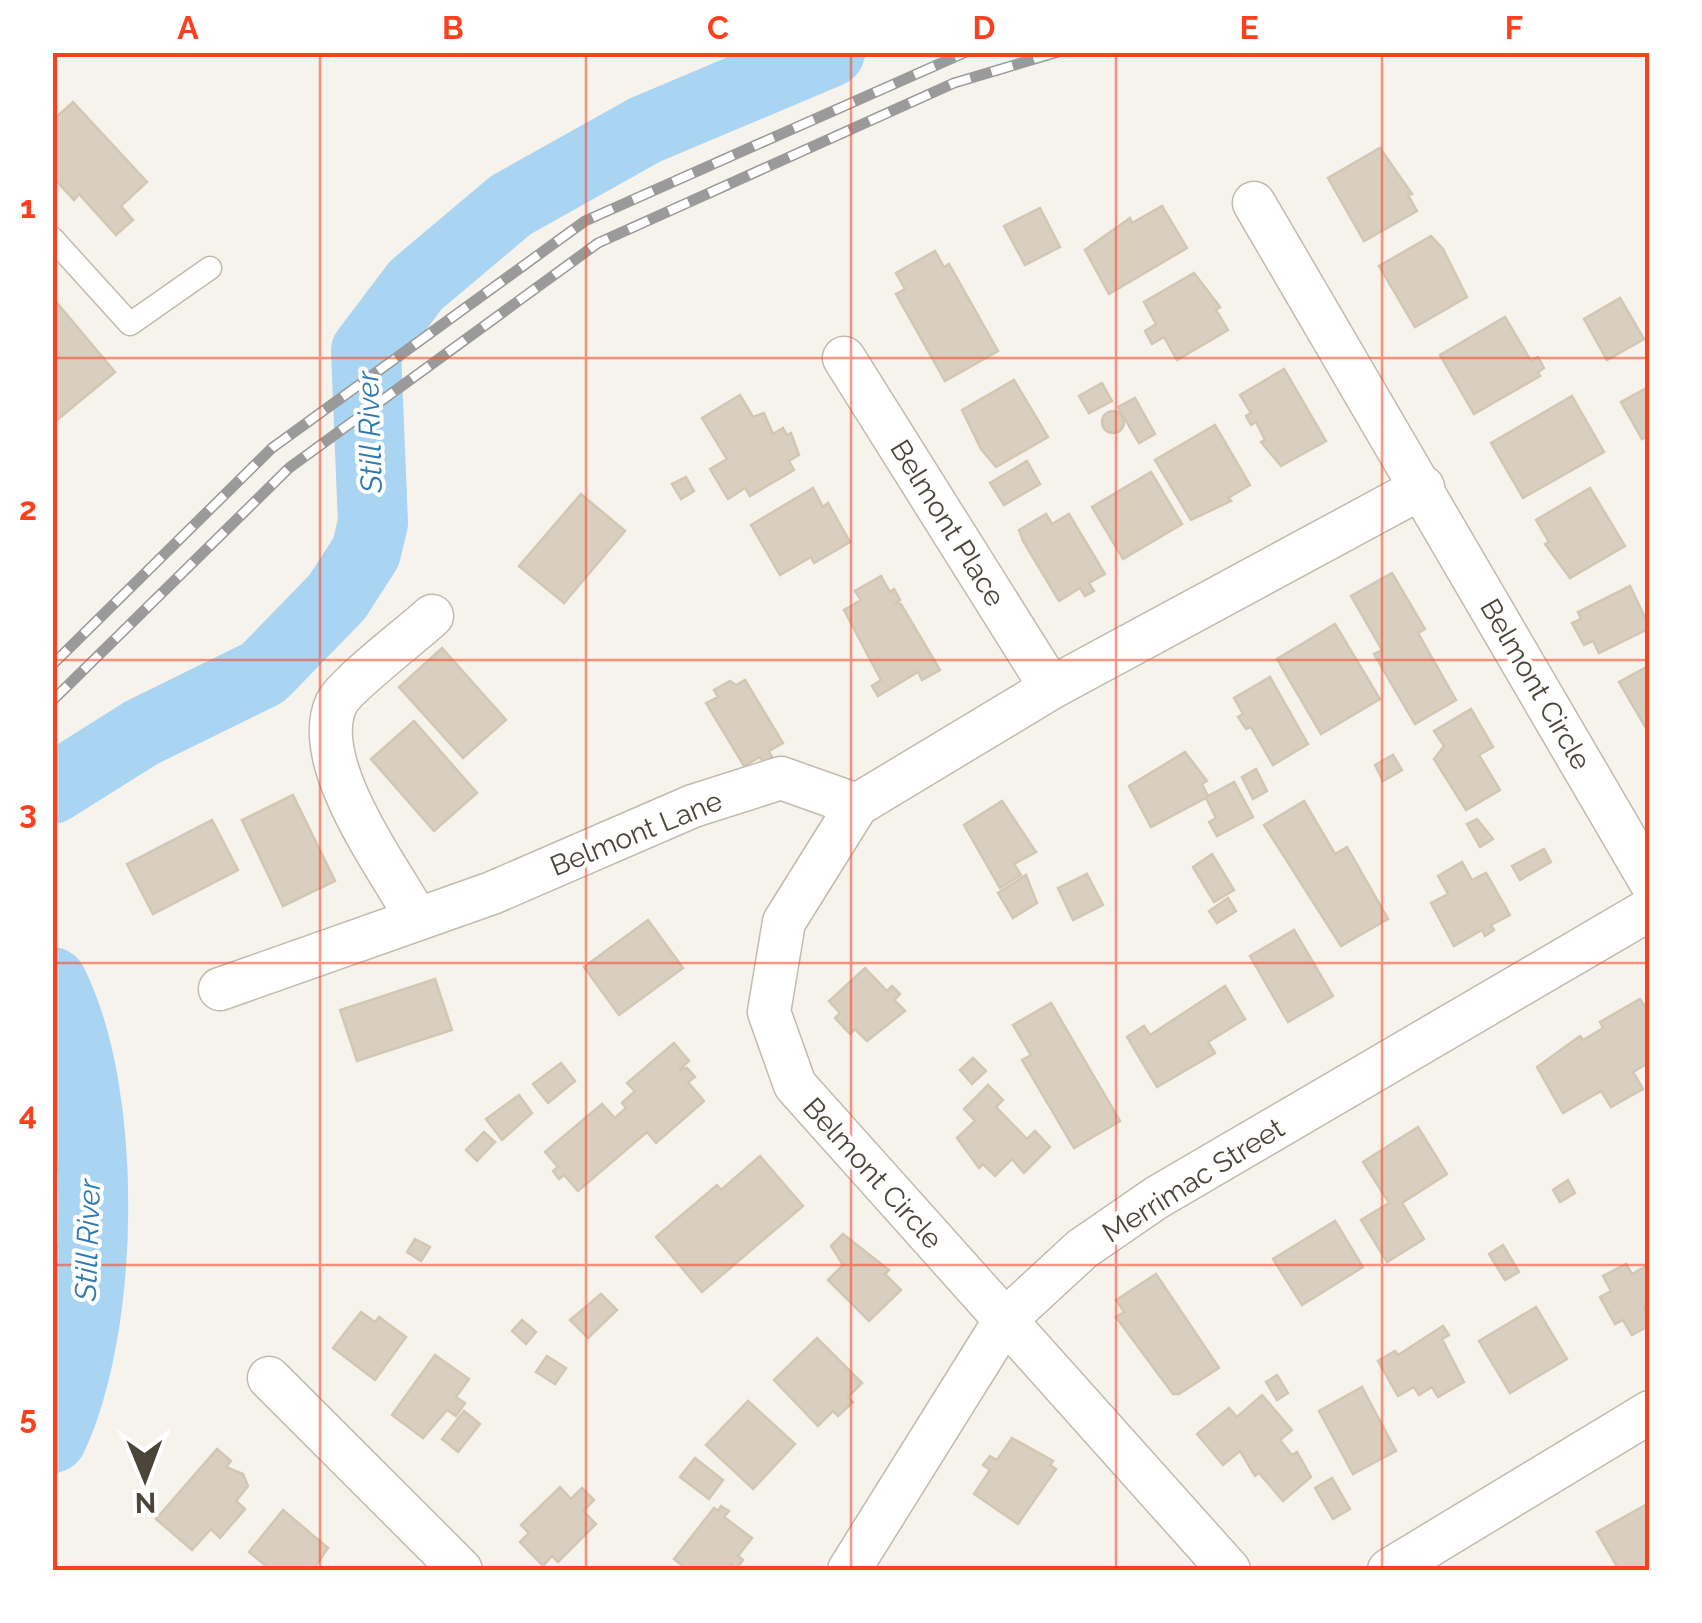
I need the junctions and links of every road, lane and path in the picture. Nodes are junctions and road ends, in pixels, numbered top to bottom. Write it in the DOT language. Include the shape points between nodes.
graph roads {
  1 [pos="1254,203"];
  2 [pos="52,238"];
  3 [pos="210,268"];
  4 [pos="844,358"];
  5 [pos="1423,487"];
  6 [pos="432,616"];
  7 [pos="1051,688"];
  8 [pos="858,805"];
  9 [pos="1650,881"];
  10 [pos="1650,909"];
  11 [pos="417,919"];
  12 [pos="220,989"];
  13 [pos="1005,1320"];
  14 [pos="268,1378"];
  15 [pos="1650,1412"];
  16 [pos="461,1570"];
  17 [pos="848,1570"];
  18 [pos="1229,1570"];
  19 [pos="1389,1570"];
  1 -- 5 [label="street, Belmont Circle"];
  2 -- 3 [label="lane" via="130,324"];
  4 -- 7 [label="street, Belmont Place"];
  5 -- 7 [label="street, Belmont Circle"];
  5 -- 9 [label="street, Belmont Circle"];
  6 -- 11 [label="street" via="337,701 329,740 336,772"];
  7 -- 8 [label="street, Belmont Circle"];
  8 -- 11 [label="street, Belmont Lane" via="781,778 693,806"];
  8 -- 13 [label="street, Belmont Circle" via="784,922 769,1012 795,1086"];
  10 -- 13 [label="street, Merrimac Street" via="1156,1198 1082,1249"];
  11 -- 12 [label="street, Belmont Lane"];
  13 -- 17 [label="street, Merrimac Street"];
  13 -- 18 [label="street, Belmont Circle"];
  14 -- 16 [label="street"];
  15 -- 19 [label="street"];
}
